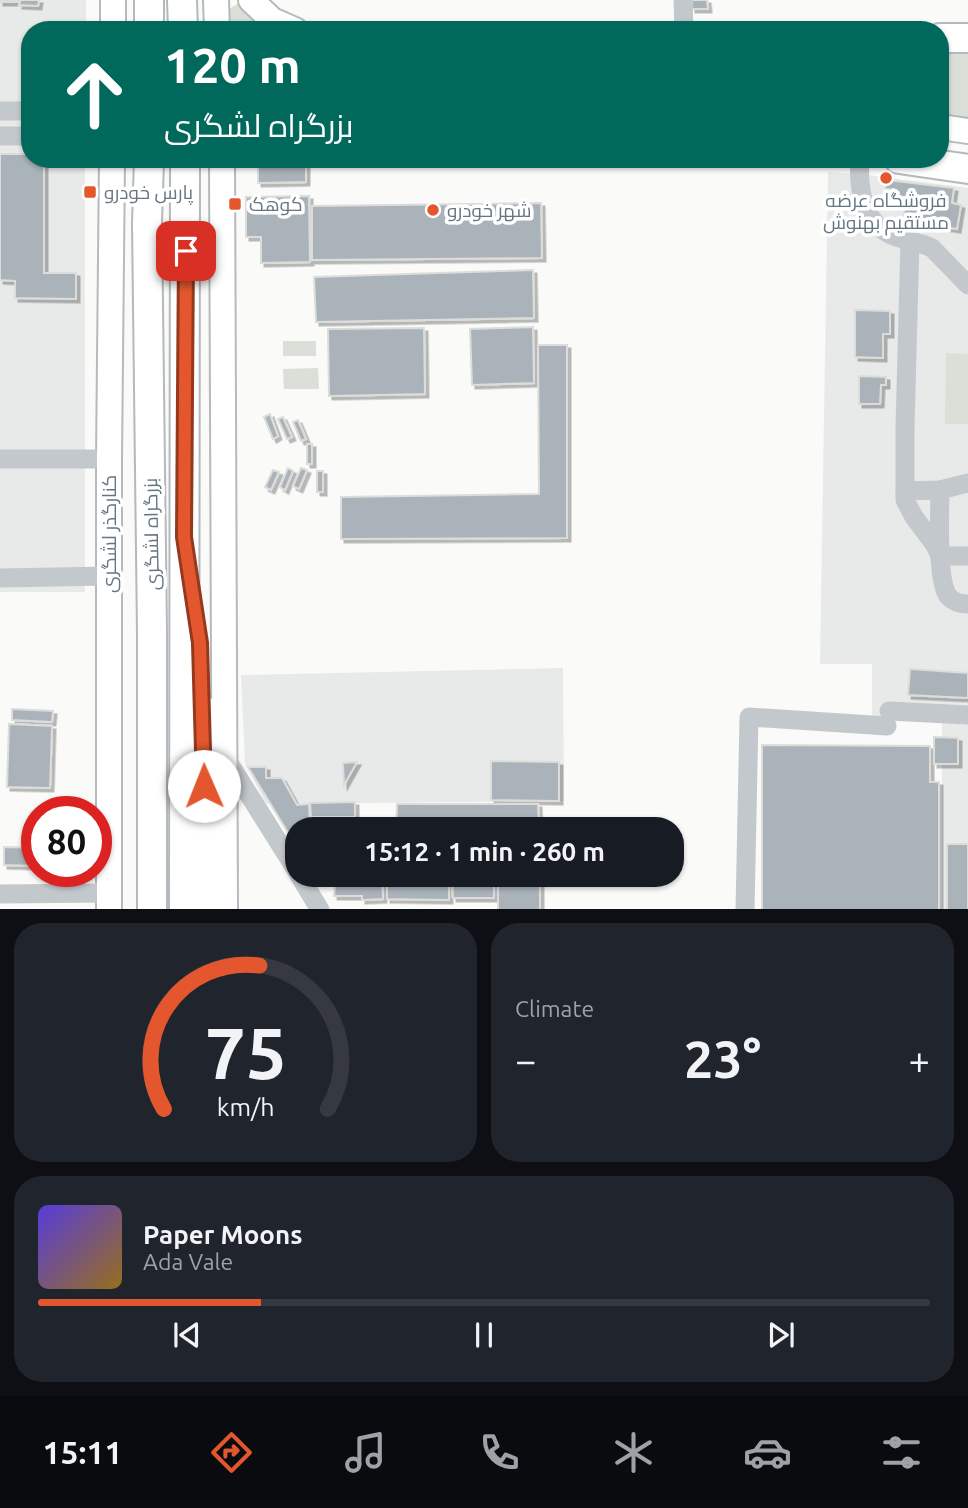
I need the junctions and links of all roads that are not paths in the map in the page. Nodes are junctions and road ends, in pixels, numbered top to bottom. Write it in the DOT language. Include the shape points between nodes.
graph roads {
  1 [pos="113,0"];
  2 [pos="149,0"];
  3 [pos="182,0"];
  4 [pos="216,0"];
  5 [pos="251,0"];
  6 [pos="683,0"];
  7 [pos="113,21"];
  8 [pos="149,21"];
  9 [pos="183,21"];
  10 [pos="217,21"];
  11 [pos="274,21"];
  12 [pos="684,21"];
  13 [pos="949,38"];
  14 [pos="968,38"];
  15 [pos="0,111"];
  16 [pos="21,111"];
  17 [pos="949,128"];
  18 [pos="968,131"];
  19 [pos="0,136"];
  20 [pos="21,136"];
  21 [pos="949,145"];
  22 [pos="968,147"];
  23 [pos="949,166"];
  24 [pos="112,168"];
  25 [pos="149,168"];
  26 [pos="185,168"];
  27 [pos="222,168"];
  28 [pos="229,168"];
  29 [pos="860,168"];
  30 [pos="968,169"];
  31 [pos="222,208"];
  32 [pos="911,240"];
  33 [pos="968,285"];
  34 [pos="109,459"];
  35 [pos="0,460"];
  36 [pos="968,484"];
  37 [pos="940,490"];
  38 [pos="905,491"];
  39 [pos="184,537"];
  40 [pos="940,556"];
  41 [pos="968,556"];
  42 [pos="109,576"];
  43 [pos="0,578"];
  44 [pos="968,604"];
  45 [pos="968,715"];
  46 [pos="224,754"];
  47 [pos="285,853"];
  48 [pos="306,887"];
  49 [pos="0,894"];
  50 [pos="109,901"];
  51 [pos="152,909"];
  52 [pos="184,909"];
  53 [pos="212,909"];
  54 [pos="225,909"];
  55 [pos="320,909"];
  56 [pos="745,909"];
  1 -- 7 [label="main road"];
  2 -- 8 [label="highway"];
  3 -- 9 [label="highway"];
  4 -- 10 [label="main road"];
  5 -- 11 [label="main road"];
  6 -- 12 [label="street"];
  13 -- 14 [label="highway"];
  15 -- 16 [label="street"];
  17 -- 18 [label="main road"];
  19 -- 20 [label="street"];
  21 -- 22 [label="main road"];
  23 -- 30 [label="highway"];
  24 -- 34 [label="main road, کنارگذر لشگری"];
  25 -- 51 [label="highway, بزرگراه لشگری"];
  26 -- 39 [label="highway, بزرگراه لشگری"];
  27 -- 31 [label="main road"];
  28 -- 31 [label="main road"];
  29 -- 32 [label="street" via="864,205 876,224 889,234"];
  31 -- 46 [label="main road"];
  32 -- 33 [label="street" via="932,248"];
  32 -- 38 [label="street"];
  34 -- 35 [label="street"];
  34 -- 42 [label="main road, کنارگذر لشگری"];
  36 -- 37 [label="street"];
  37 -- 38 [label="street"];
  37 -- 40 [label="street"];
  38 -- 40 [label="street" via="914,517"];
  39 -- 52 [label="highway, بزرگراه لشگری"];
  39 -- 53 [label="highway" via="200,643 205,862"];
  40 -- 41 [label="street"];
  40 -- 44 [label="street" via="949,597"];
  42 -- 43 [label="street"];
  42 -- 50 [label="main road, کنارگذر لشگری"];
  45 -- 56 [label="street" via="749,717"];
  46 -- 47 [label="street"];
  46 -- 54 [label="main road"];
  48 -- 55 [label="street"];
  49 -- 50 [label="street"];
}
